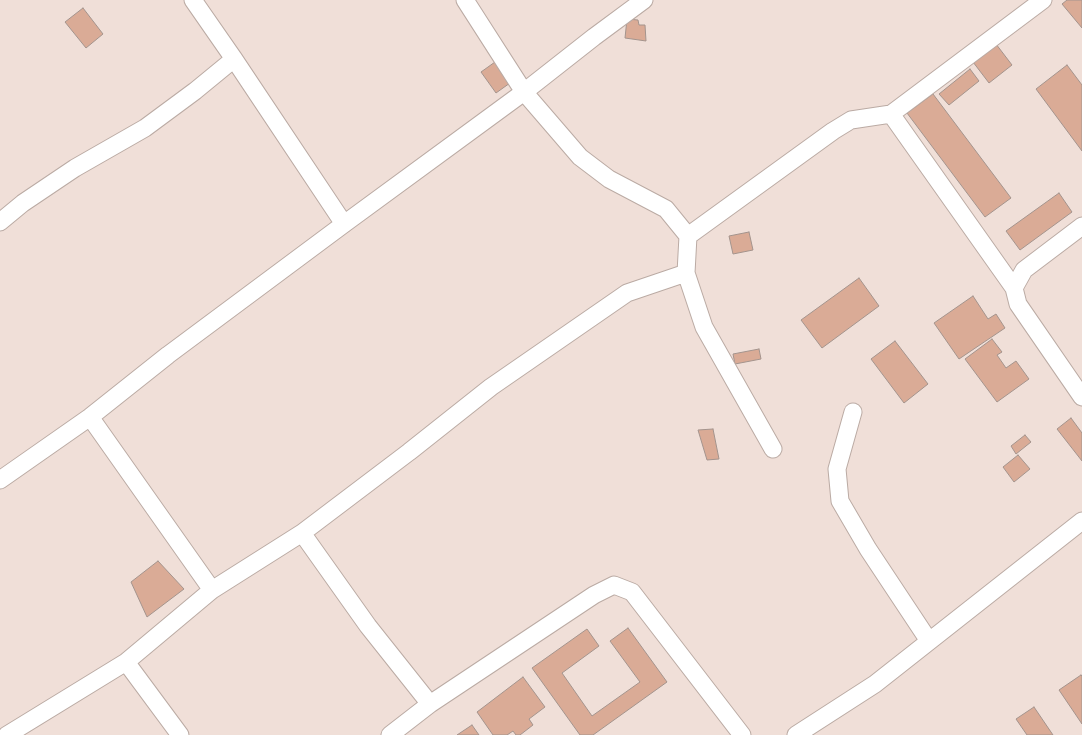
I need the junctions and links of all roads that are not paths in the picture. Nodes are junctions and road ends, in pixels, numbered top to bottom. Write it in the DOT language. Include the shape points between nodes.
graph roads {
  1 [pos="193,0"];
  2 [pos="465,0"];
  3 [pos="644,0"];
  4 [pos="1044,0"];
  5 [pos="234,59"];
  6 [pos="524,92"];
  7 [pos="891,114"];
  8 [pos="0,222"];
  9 [pos="344,224"];
  10 [pos="1082,226"];
  11 [pos="688,236"];
  12 [pos="686,273"];
  13 [pos="1014,288"];
  14 [pos="1082,397"];
  15 [pos="853,412"];
  16 [pos="90,416"];
  17 [pos="773,449"];
  18 [pos="1,479"];
  19 [pos="1082,521"];
  20 [pos="302,533"];
  21 [pos="212,590"];
  22 [pos="929,641"];
  23 [pos="126,662"];
  24 [pos="430,704"];
  25 [pos="7,735"];
  26 [pos="180,735"];
  27 [pos="390,735"];
  28 [pos="742,735"];
  29 [pos="796,735"];
  1 -- 5 [label="street"];
  2 -- 6 [label="street"];
  3 -- 6 [label="street"];
  4 -- 7 [label="street"];
  5 -- 8 [label="street" via="195,92 145,128 75,168"];
  5 -- 9 [label="street"];
  6 -- 9 [label="street"];
  6 -- 11 [label="street" via="580,157 609,179 666,209"];
  7 -- 11 [label="street" via="851,120"];
  7 -- 13 [label="street"];
  9 -- 16 [label="street"];
  10 -- 13 [label="street" via="1024,270"];
  11 -- 12 [label="street"];
  12 -- 17 [label="street" via="704,327"];
  12 -- 20 [label="street" via="627,293 491,387"];
  13 -- 14 [label="street" via="1018,304"];
  15 -- 22 [label="street" via="836,469 840,501 868,549"];
  16 -- 18 [label="street"];
  16 -- 21 [label="street"];
  19 -- 22 [label="street"];
  20 -- 21 [label="street"];
  20 -- 24 [label="street" via="368,626"];
  21 -- 23 [label="street"];
  22 -- 29 [label="street" via="875,684"];
  23 -- 25 [label="street"];
  23 -- 26 [label="street"];
  24 -- 27 [label="street"];
  24 -- 28 [label="street" via="594,595 614,585 632,592"];
}
